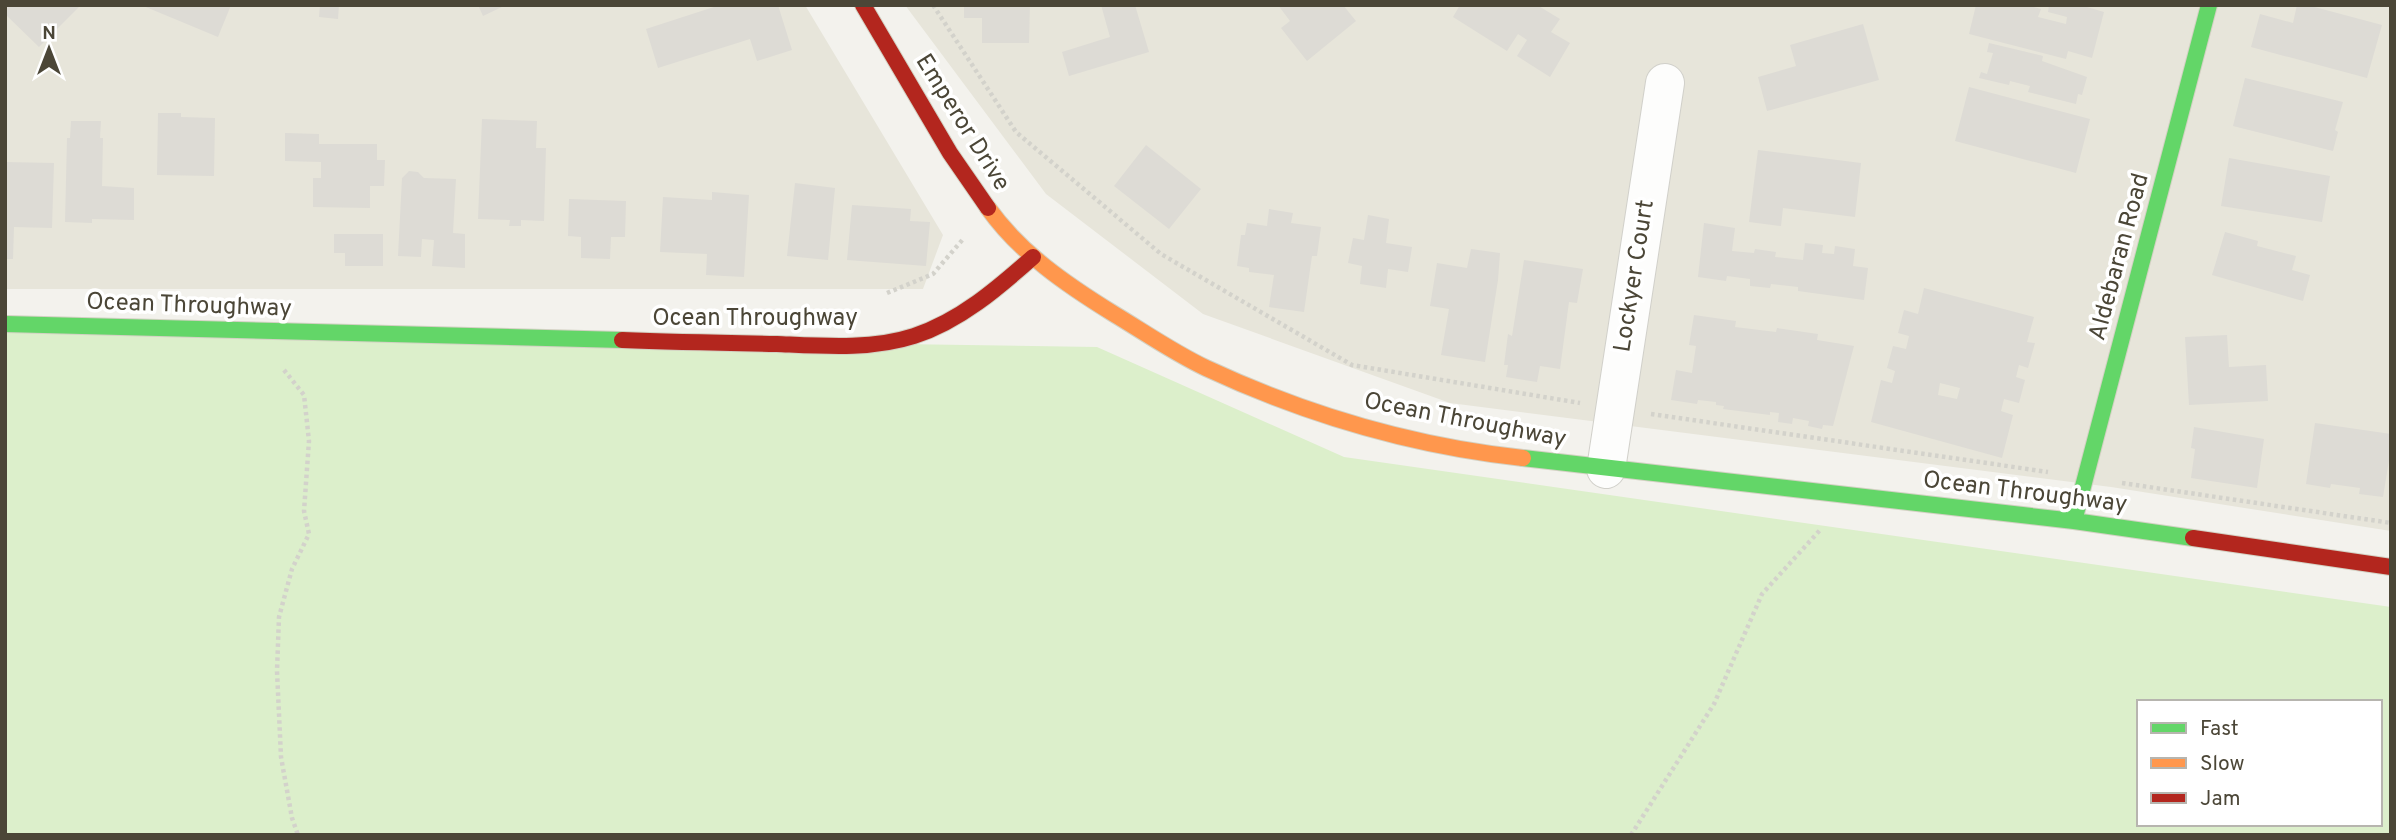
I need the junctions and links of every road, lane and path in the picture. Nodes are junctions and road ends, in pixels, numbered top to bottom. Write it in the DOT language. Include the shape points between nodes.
graph roads {
  1 [pos="863,5"];
  2 [pos="2209,5"];
  3 [pos="1665,83"];
  4 [pos="969,232"];
  5 [pos="1033,257"];
  6 [pos="887,293"];
  7 [pos="5,324"];
  8 [pos="254,330"];
  9 [pos="1606,469"];
  10 [pos="1853,494"];
  11 [pos="2074,521"];
  12 [pos="2391,567"];
  13 [pos="298,835"];
  14 [pos="1631,835"];
  1 -- 5 [label="street, Emperor Drive" via="950,153 992,213"];
  2 -- 11 [label="street, Aldebaran Road"];
  3 -- 9 [label="street, Lockyer Court"];
  4 -- 6 [label="path" via="933,274"];
  5 -- 8 [label="street, Ocean Throughway" via="977,303 935,328 895,340 858,344"];
  5 -- 9 [label="street, Ocean Throughway" via="1069,286 1204,367 1314,413 1400,437"];
  7 -- 8 [label="street, Ocean Throughway"];
  8 -- 13 [label="path" via="304,395 309,441 304,511 309,534 292,569 279,617 276,671 281,757"];
  9 -- 10 [label="street, Ocean Throughway"];
  10 -- 11 [label="street, Ocean Throughway"];
  10 -- 14 [label="path" via="1762,594 1714,704"];
  11 -- 12 [label="street, Ocean Throughway"];
}
